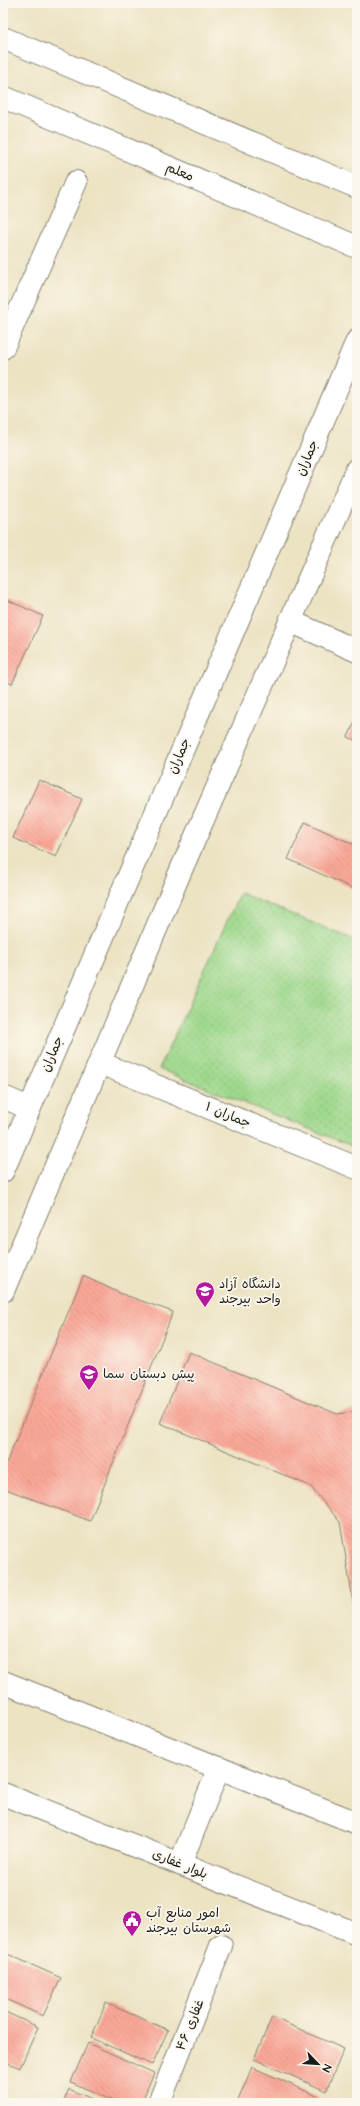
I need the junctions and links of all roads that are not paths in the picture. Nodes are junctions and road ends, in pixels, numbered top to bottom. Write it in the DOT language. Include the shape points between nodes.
graph roads {
  1 [pos="3,38"];
  2 [pos="3,97"];
  3 [pos="76,182"];
  4 [pos="357,187"];
  5 [pos="357,247"];
  6 [pos="357,341"];
  7 [pos="3,348"];
  8 [pos="357,469"];
  9 [pos="290,621"];
  10 [pos="357,651"];
  11 [pos="100,1063"];
  12 [pos="3,1097"];
  13 [pos="29,1108"];
  14 [pos="357,1168"];
  15 [pos="3,1171"];
  16 [pos="3,1291"];
  17 [pos="3,1682"];
  18 [pos="219,1768"];
  19 [pos="3,1794"];
  20 [pos="357,1823"];
  21 [pos="180,1864"];
  22 [pos="357,1934"];
  23 [pos="221,1946"];
  24 [pos="159,2103"];
  1 -- 4 [label="street"];
  2 -- 5 [label="street, معلم"];
  3 -- 7 [label="street"];
  6 -- 13 [label="street, جماران"];
  8 -- 9 [label="street"];
  9 -- 10 [label="street"];
  9 -- 11 [label="street"];
  11 -- 14 [label="street, جماران ۱"];
  11 -- 16 [label="street"];
  12 -- 13 [label="street"];
  13 -- 15 [label="street, جماران"];
  17 -- 18 [label="street"];
  18 -- 20 [label="street"];
  18 -- 21 [label="street"];
  19 -- 21 [label="street, بلوار غفاری"];
  21 -- 22 [label="street, بلوار غفاری"];
  23 -- 24 [label="street, غفاری ۴۶"];
}
